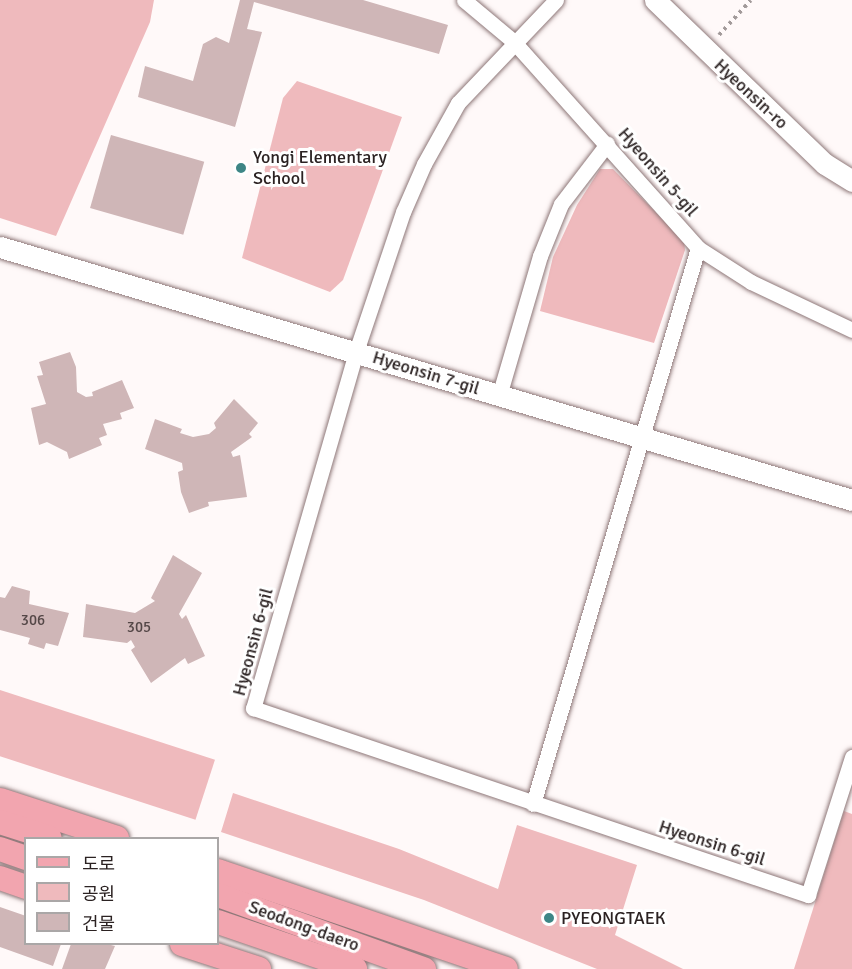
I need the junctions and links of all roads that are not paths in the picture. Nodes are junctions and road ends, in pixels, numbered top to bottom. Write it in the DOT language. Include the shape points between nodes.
graph roads {
  1 [pos="464,0"];
  2 [pos="556,0"];
  3 [pos="655,0"];
  4 [pos="514,42"];
  5 [pos="607,144"];
  6 [pos="852,181"];
  7 [pos="0,247"];
  8 [pos="698,248"];
  9 [pos="852,330"];
  10 [pos="356,352"];
  11 [pos="499,396"];
  12 [pos="640,439"];
  13 [pos="852,500"];
  14 [pos="852,757"];
  15 [pos="848,784"];
  16 [pos="0,800"];
  17 [pos="533,804"];
  18 [pos="0,822"];
  19 [pos="47,837"];
  20 [pos="114,837"];
  21 [pos="0,849"];
  22 [pos="24,857"];
  23 [pos="219,871"];
  24 [pos="0,878"];
  25 [pos="24,886"];
  26 [pos="219,895"];
  27 [pos="219,922"];
  28 [pos="185,945"];
  29 [pos="486,964"];
  30 [pos="259,969"];
  31 [pos="355,969"];
  32 [pos="424,969"];
  33 [pos="506,969"];
  1 -- 4 [label="street, Hyeonsin 5-gil"];
  2 -- 4 [label="street, Hyeonsin 6-gil"];
  3 -- 6 [label="street, Hyeonsin-ro" via="825,164"];
  4 -- 5 [label="street, Hyeonsin 5-gil"];
  4 -- 10 [label="street, Hyeonsin 6-gil" via="458,104 424,164 403,212"];
  5 -- 8 [label="street, Hyeonsin 5-gil"];
  5 -- 11 [label="street" via="561,204 540,256"];
  7 -- 10 [label="street, Hyeonsin 7-gil"];
  8 -- 9 [label="street, Hyeonsin 5-gil" via="751,282"];
  8 -- 12 [label="street"];
  10 -- 11 [label="street, Hyeonsin 7-gil"];
  10 -- 17 [label="street, Hyeonsin 6-gil" via="253,708"];
  11 -- 12 [label="street, Hyeonsin 7-gil"];
  12 -- 13 [label="street, Hyeonsin 7-gil"];
  12 -- 17 [label="street"];
  14 -- 15 [label="street, Hyeonsin 6-gil"];
  15 -- 17 [label="street, Hyeonsin 6-gil" via="808,895"];
  16 -- 20 [label="main road"];
  18 -- 19 [label="main road"];
  21 -- 22 [label="main road"];
  23 -- 29 [label="main road"];
  24 -- 25 [label="main road"];
  26 -- 32 [label="main road, Seodong-daero"];
  27 -- 31 [label="main road, Seodong-daero"];
  28 -- 30 [label="main road"];
  29 -- 33 [label="main road"];
}
